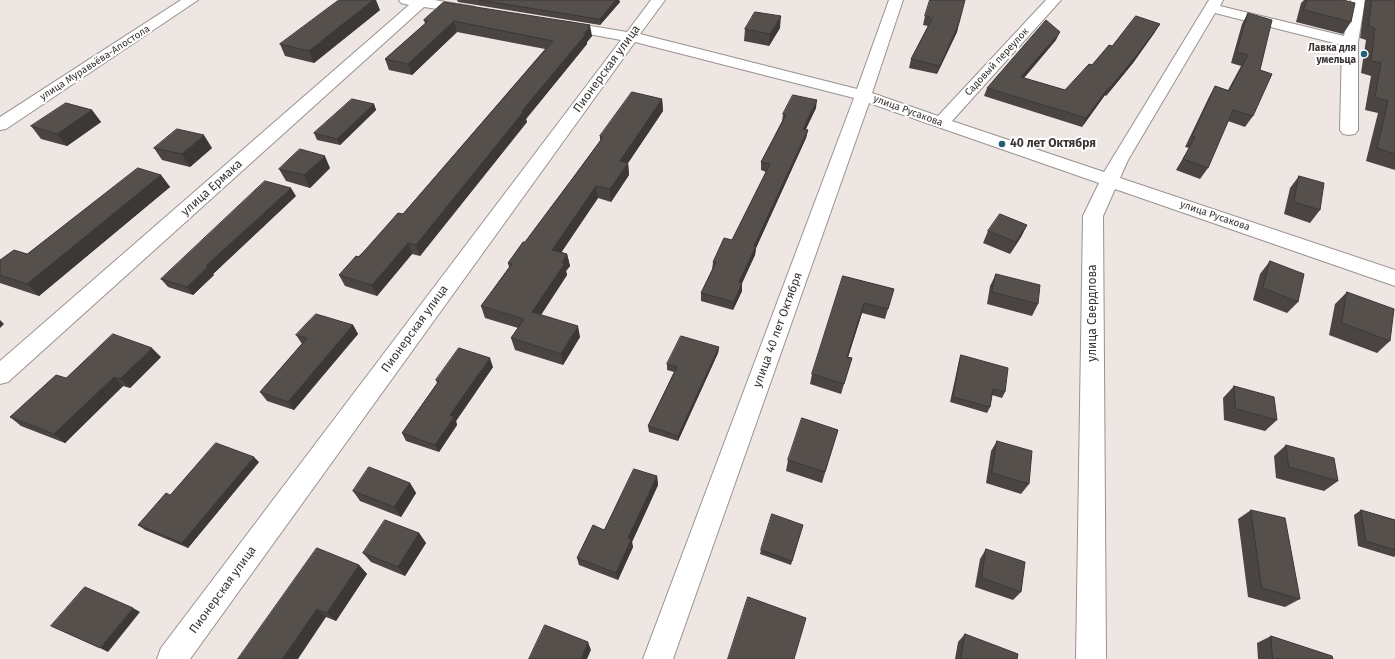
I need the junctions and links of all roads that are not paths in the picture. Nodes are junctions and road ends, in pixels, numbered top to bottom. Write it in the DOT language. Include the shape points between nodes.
graph roads {
  1 [pos="191,0"];
  2 [pos="658,0"];
  3 [pos="896,0"];
  4 [pos="1054,0"];
  5 [pos="1358,0"];
  6 [pos="417,1"];
  7 [pos="1213,4"];
  8 [pos="483,12"];
  9 [pos="545,22"];
  10 [pos="631,36"];
  11 [pos="1350,42"];
  12 [pos="863,95"];
  13 [pos="941,124"];
  14 [pos="0,126"];
  15 [pos="1349,130"];
  16 [pos="1110,180"];
  17 [pos="1395,278"];
  18 [pos="0,375"];
  19 [pos="172,659"];
  20 [pos="658,659"];
  21 [pos="1091,659"];
  1 -- 14 [label="street, улица Муравьёва-Апостола"];
  2 -- 10 [label="street, Пионерская улица"];
  3 -- 12 [label="street, улица 40 лет Октября"];
  4 -- 13 [label="street, Садовый переулок"];
  5 -- 11 [label="street"];
  6 -- 8 [label="street"];
  6 -- 18 [label="street, улица Ермака"];
  7 -- 11 [label="street"];
  7 -- 16 [label="street, улица Свердлова" via="1119,160"];
  9 -- 10 [label="street, улица Русакова"];
  10 -- 12 [label="street, улица Русакова"];
  10 -- 19 [label="street, Пионерская улица"];
  11 -- 15 [label="street"];
  12 -- 13 [label="street, улица Русакова"];
  12 -- 20 [label="street, улица 40 лет Октября"];
  13 -- 16 [label="street, улица Русакова"];
  16 -- 17 [label="street, улица Русакова"];
  16 -- 21 [label="street, улица Свердлова" via="1093,216"];
}
